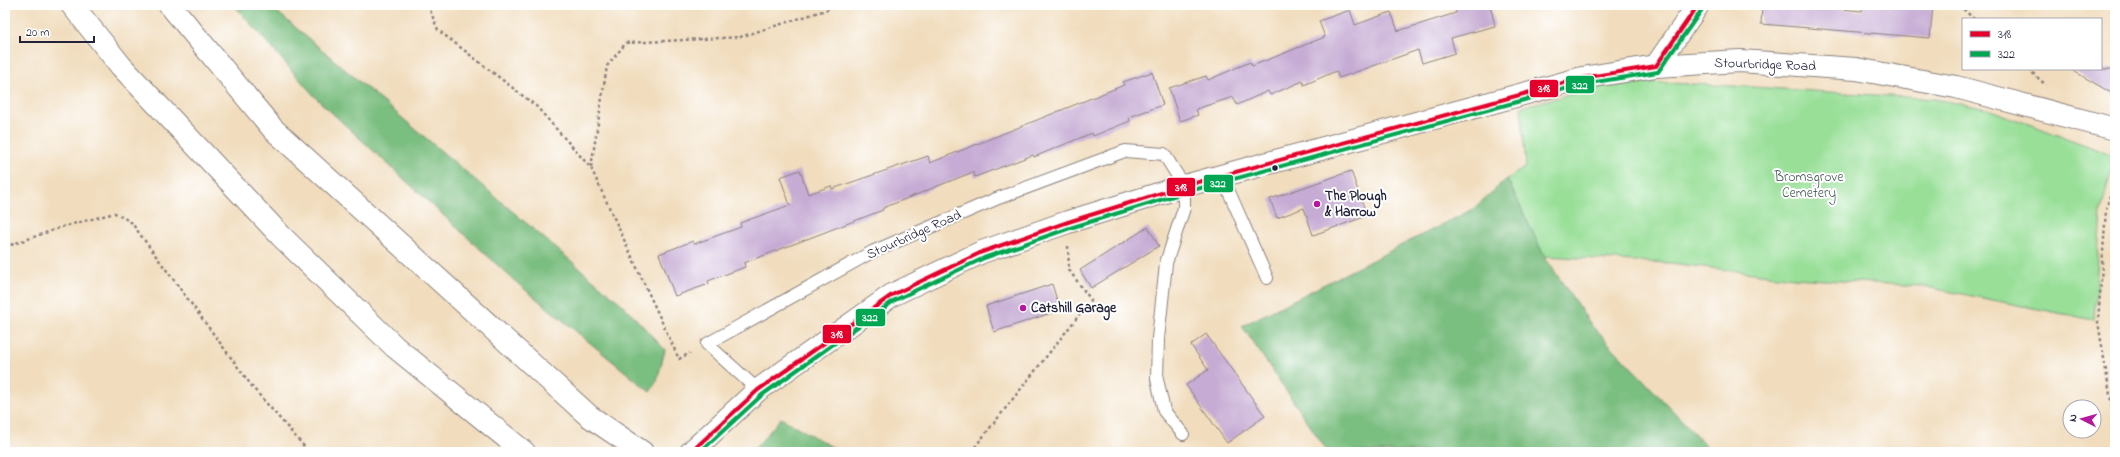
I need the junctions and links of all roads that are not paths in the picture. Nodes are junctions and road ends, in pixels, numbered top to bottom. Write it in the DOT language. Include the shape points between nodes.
graph roads {
  1 [pos="72,5"];
  2 [pos="170,5"];
  3 [pos="1698,5"];
  4 [pos="1656,66"];
  5 [pos="2115,128"];
  6 [pos="1222,176"];
  7 [pos="1184,186"];
  8 [pos="1267,278"];
  9 [pos="758,390"];
  10 [pos="1183,434"];
  11 [pos="524,452"];
  12 [pos="642,452"];
  13 [pos="691,452"];
  1 -- 11 [label="main road" via="120,66 281,236 395,347"];
  2 -- 12 [label="main road" via="273,129 589,416"];
  3 -- 4 [label="main road"];
  4 -- 5 [label="main road, Stourbridge Road" via="1740,61 1856,69 1956,86"];
  4 -- 6 [label="main road, Stourbridge Road" via="1582,78"];
  6 -- 7 [label="main road, Stourbridge Road"];
  6 -- 8 [label="lane"];
  7 -- 9 [label="main road, Stourbridge Road" via="982,252 892,295"];
  7 -- 9 [label="lane, Stourbridge Road" via="1164,154 1125,150 996,199 872,252 707,344"];
  7 -- 10 [label="lane" via="1184,208 1166,263 1157,372 1164,411"];
  9 -- 13 [label="main road, Stourbridge Road" via="729,414"];
}
